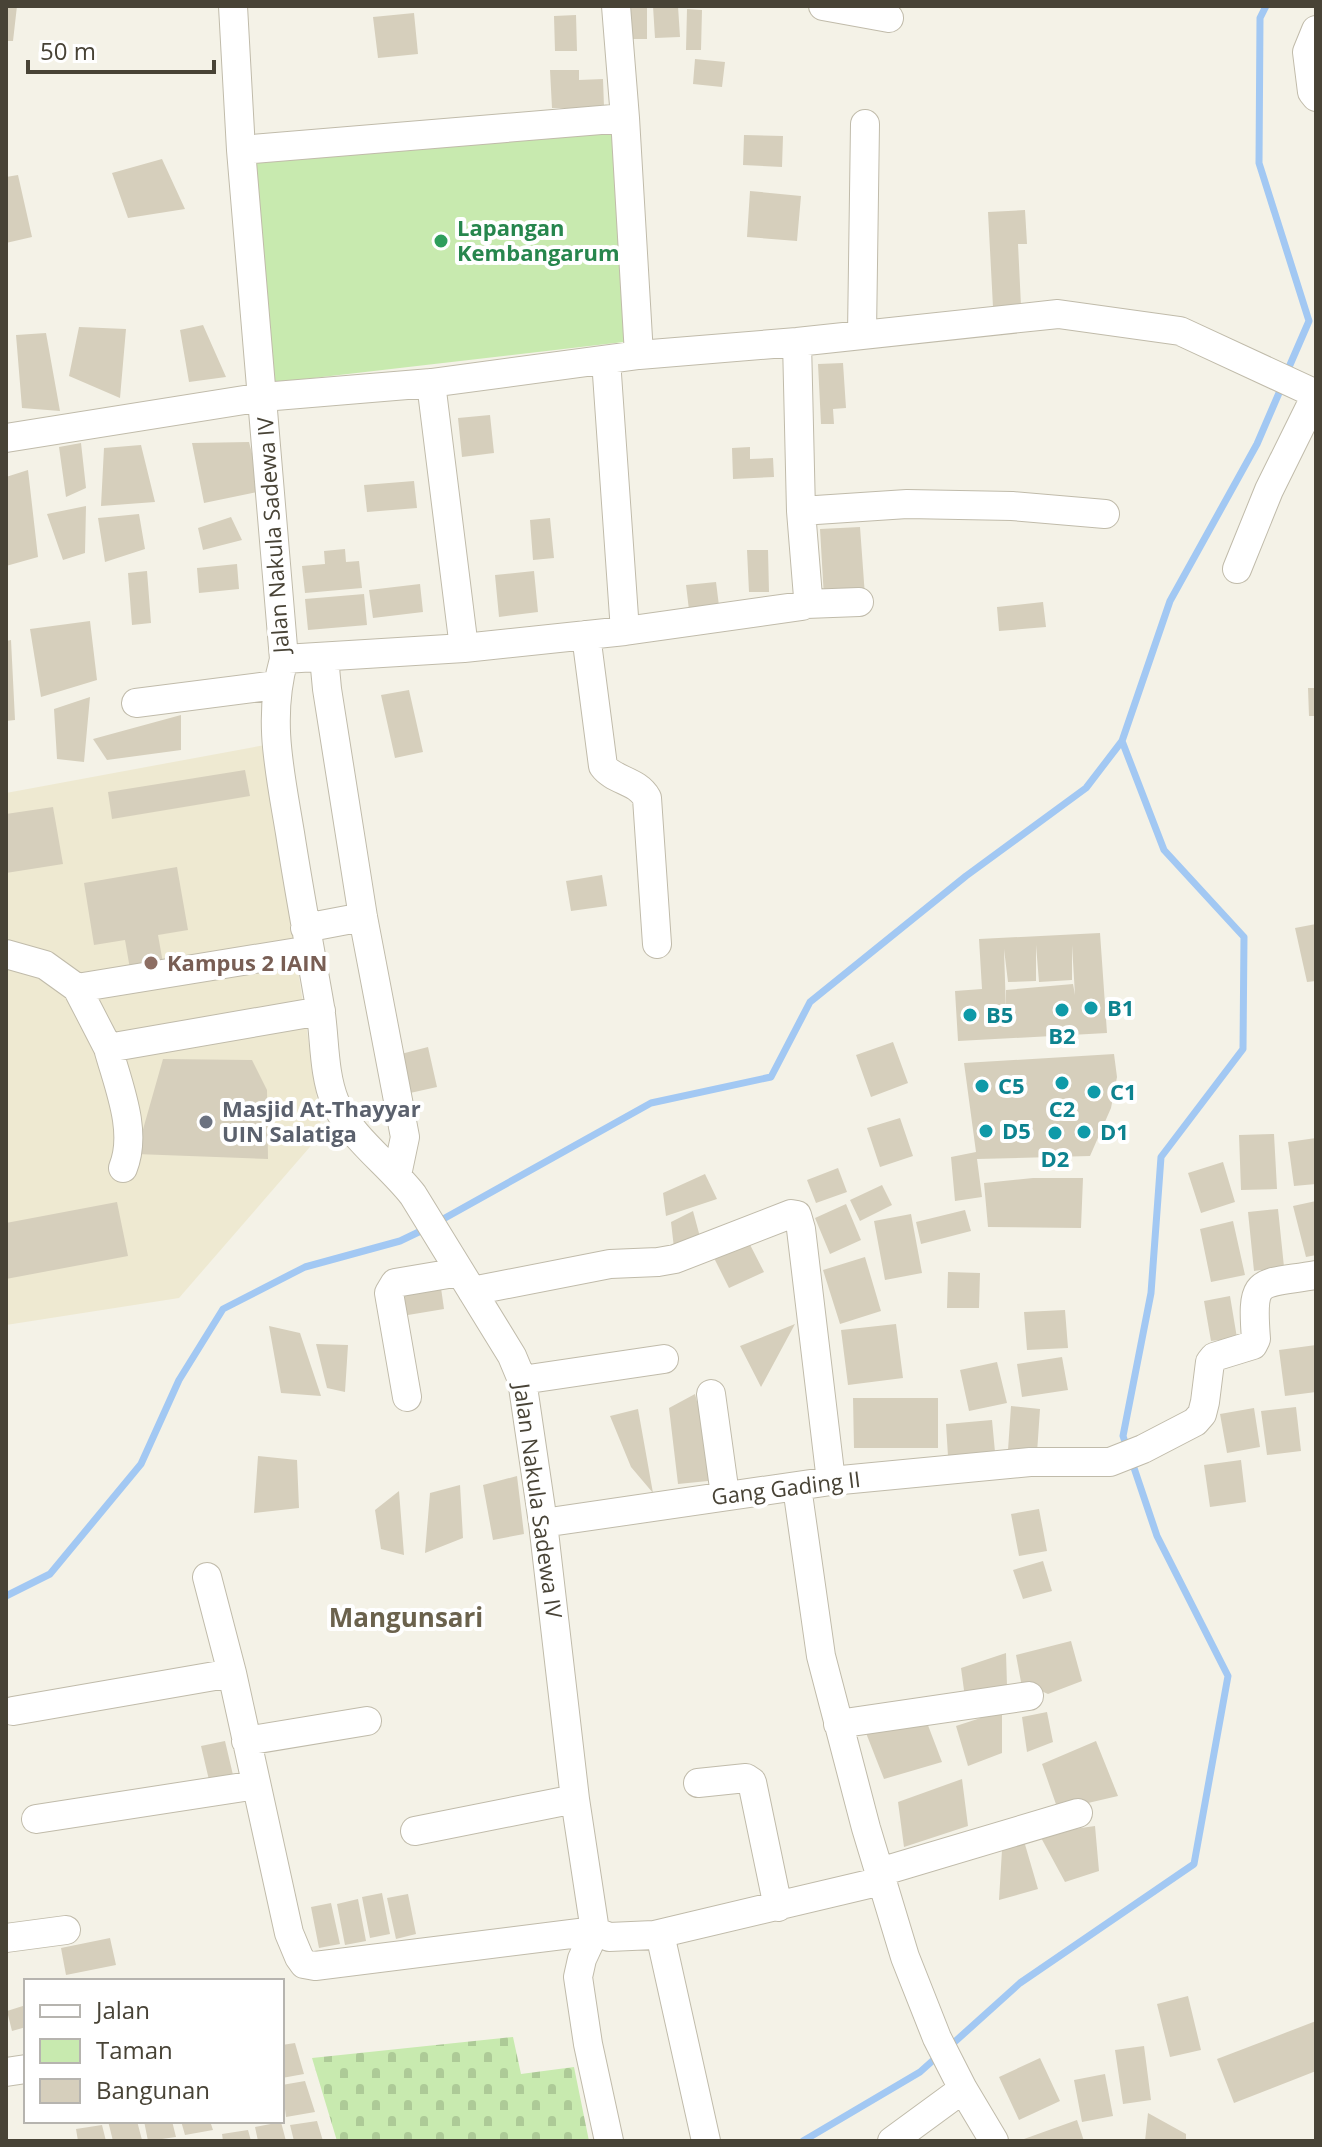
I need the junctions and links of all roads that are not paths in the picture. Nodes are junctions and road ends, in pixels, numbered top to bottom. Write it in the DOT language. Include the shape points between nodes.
graph roads {
  1 [pos="233,6"];
  2 [pos="616,6"];
  3 [pos="823,6"];
  4 [pos="882,14"];
  5 [pos="1316,30"];
  6 [pos="1316,97"];
  7 [pos="625,118"];
  8 [pos="865,124"];
  9 [pos="241,150"];
  10 [pos="862,334"];
  11 [pos="797,342"];
  12 [pos="639,355"];
  13 [pos="606,360"];
  14 [pos="431,383"];
  15 [pos="1312,392"];
  16 [pos="263,397"];
  17 [pos="6,438"];
  18 [pos="801,511"];
  19 [pos="1105,514"];
  20 [pos="1237,569"];
  21 [pos="859,602"];
  22 [pos="806,604"];
  23 [pos="625,631"];
  24 [pos="586,635"];
  25 [pos="464,648"];
  26 [pos="324,657"];
  27 [pos="280,672"];
  28 [pos="136,703"];
  29 [pos="363,917"];
  30 [pos="308,939"];
  31 [pos="657,944"];
  32 [pos="6,954"];
  33 [pos="77,988"];
  34 [pos="321,1011"];
  35 [pos="108,1048"];
  36 [pos="123,1168"];
  37 [pos="405,1185"];
  38 [pos="460,1271"];
  39 [pos="1316,1275"];
  40 [pos="664,1359"];
  41 [pos="522,1380"];
  42 [pos="711,1394"];
  43 [pos="407,1397"];
  44 [pos="831,1481"];
  45 [pos="797,1487"];
  46 [pos="725,1495"];
  47 [pos="543,1523"];
  48 [pos="207,1577"];
  49 [pos="232,1673"];
  50 [pos="1029,1696"];
  51 [pos="13,1711"];
  52 [pos="367,1721"];
  53 [pos="838,1724"];
  54 [pos="246,1741"];
  55 [pos="698,1783"];
  56 [pos="256,1785"];
  57 [pos="575,1799"];
  58 [pos="1078,1813"];
  59 [pos="36,1819"];
  60 [pos="415,1831"];
  61 [pos="881,1877"];
  62 [pos="778,1907"];
  63 [pos="66,1930"];
  64 [pos="595,1931"];
  65 [pos="660,1934"];
  66 [pos="6,1938"];
  67 [pos="958,2080"];
  68 [pos="609,2141"];
  69 [pos="706,2141"];
  70 [pos="892,2141"];
  71 [pos="994,2141"];
  1 -- 9 [label="street, Jalan Nakula Sadewa IV"];
  2 -- 7 [label="street"];
  3 -- 4 [label="street"];
  5 -- 6 [label="street" via="1307,52"];
  7 -- 9 [label="street"];
  7 -- 12 [label="street"];
  8 -- 10 [label="street"];
  9 -- 16 [label="street, Jalan Nakula Sadewa IV"];
  10 -- 11 [label="street"];
  10 -- 15 [label="street" via="1058,314 1180,331"];
  11 -- 12 [label="street"];
  11 -- 18 [label="street"];
  12 -- 13 [label="street"];
  13 -- 14 [label="street"];
  13 -- 23 [label="street"];
  14 -- 16 [label="street"];
  14 -- 25 [label="street"];
  15 -- 20 [label="street"];
  16 -- 17 [label="street"];
  16 -- 27 [label="street, Jalan Nakula Sadewa IV"];
  18 -- 19 [label="street" via="907,504"];
  18 -- 22 [label="street"];
  21 -- 22 [label="street"];
  22 -- 23 [label="street"];
  23 -- 24 [label="street"];
  24 -- 25 [label="street"];
  24 -- 31 [label="street" via="603,766 637,785 647,798"];
  25 -- 26 [label="street"];
  26 -- 27 [label="street"];
  26 -- 29 [label="street"];
  27 -- 28 [label="street"];
  27 -- 30 [label="street, Jalan Nakula Sadewa IV" via="274,736"];
  29 -- 30 [label="street"];
  29 -- 37 [label="street" via="405,1137"];
  30 -- 33 [label="street"];
  30 -- 34 [label="street, Jalan Nakula Sadewa IV"];
  32 -- 33 [label="street" via="45,965"];
  33 -- 35 [label="street"];
  34 -- 35 [label="street"];
  34 -- 37 [label="street, Jalan Nakula Sadewa IV" via="328,1076 345,1122"];
  35 -- 36 [label="street" via="128,1134"];
  37 -- 38 [label="street, Jalan Nakula Sadewa IV"];
  38 -- 41 [label="street, Jalan Nakula Sadewa IV"];
  38 -- 43 [label="street" via="395,1283 389,1293"];
  38 -- 44 [label="street" via="658,1262 797,1215"];
  39 -- 44 [label="street, Gang Gading II" via="1260,1288 1255,1294 1253,1345 1214,1357 1202,1414 1143,1449 1110,1462 1030,1462"];
  40 -- 41 [label="street"];
  41 -- 47 [label="street, Jalan Nakula Sadewa IV"];
  42 -- 46 [label="street"];
  44 -- 45 [label="street, Gang Gading II"];
  45 -- 46 [label="street, Gang Gading II"];
  45 -- 53 [label="street" via="821,1656"];
  46 -- 47 [label="street, Gang Gading II"];
  47 -- 57 [label="street, Jalan Nakula Sadewa IV"];
  48 -- 49 [label="street"];
  49 -- 51 [label="street"];
  49 -- 54 [label="street"];
  50 -- 53 [label="street"];
  52 -- 54 [label="street"];
  53 -- 61 [label="street"];
  54 -- 56 [label="street"];
  55 -- 62 [label="street" via="746,1778 752,1782"];
  56 -- 59 [label="street"];
  56 -- 64 [label="street" via="289,1933 304,1964"];
  57 -- 60 [label="street"];
  57 -- 64 [label="street, Jalan Nakula Sadewa IV"];
  58 -- 61 [label="street"];
  61 -- 62 [label="street"];
  61 -- 67 [label="street" via="905,1957"];
  62 -- 65 [label="street"];
  63 -- 66 [label="street"];
  64 -- 65 [label="street" via="609,1937"];
  64 -- 68 [label="street" via="578,1977"];
  65 -- 69 [label="street"];
  67 -- 70 [label="street"];
  67 -- 71 [label="street"];
}
